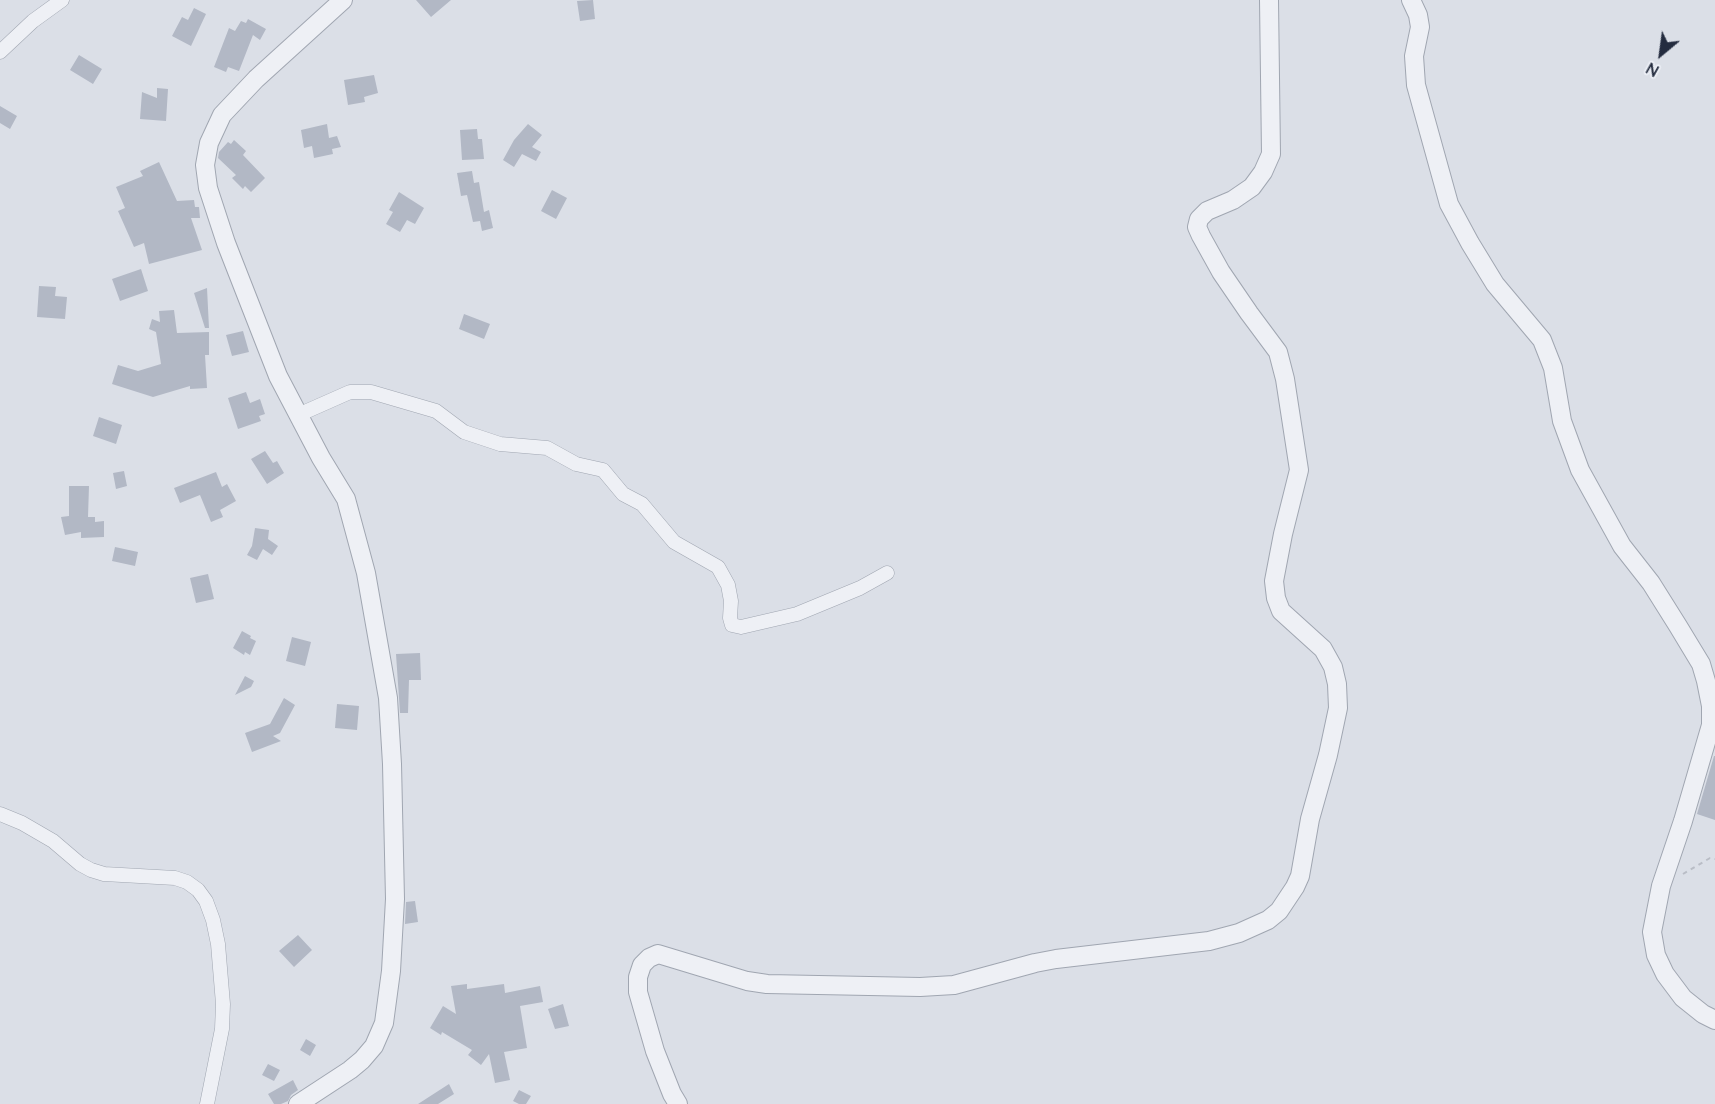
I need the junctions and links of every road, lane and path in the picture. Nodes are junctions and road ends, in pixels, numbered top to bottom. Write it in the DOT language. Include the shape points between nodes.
graph roads {
  1 [pos="62,0"];
  2 [pos="344,0"];
  3 [pos="1269,0"];
  4 [pos="1411,0"];
  5 [pos="0,52"];
  6 [pos="298,415"];
  7 [pos="887,573"];
  8 [pos="0,814"];
  9 [pos="1715,858"];
  10 [pos="1661,886"];
  11 [pos="1715,1020"];
  12 [pos="207,1104"];
  13 [pos="298,1104"];
  14 [pos="678,1104"];
  1 -- 5 [label="street"];
  2 -- 6 [label="street" via="222,115 209,143 205,165 208,188 226,243 278,376"];
  3 -- 14 [label="street" via="1271,154 1252,187 1207,211 1197,227 1221,272 1278,352 1299,470 1274,581 1276,598 1281,611 1323,649 1337,684 1338,708 1295,887 1279,911 1239,933 1209,941 1056,959 954,985 767,984 658,954 642,965 638,993 655,1051"];
  4 -- 10 [label="street" via="1420,27 1414,56 1416,85 1449,204 1495,284 1542,340 1562,421 1580,470 1622,546 1651,583 1701,664 1706,681 1711,725"];
  6 -- 7 [label="street" via="350,392 371,392 436,411 464,432 500,444 547,448 576,464 603,470 622,494 642,504 674,542 718,567 728,585 732,625 741,627 797,615"];
  6 -- 13 [label="street" via="346,500 366,573 388,698 395,899 387,1003 374,1046 350,1070"];
  8 -- 12 [label="street" via="53,841 91,870 175,878 198,890 206,901 218,944 224,1004"];
  9 -- 10 [label="path"];
  10 -- 11 [label="street" via="1652,932 1656,955 1683,998"];
}
